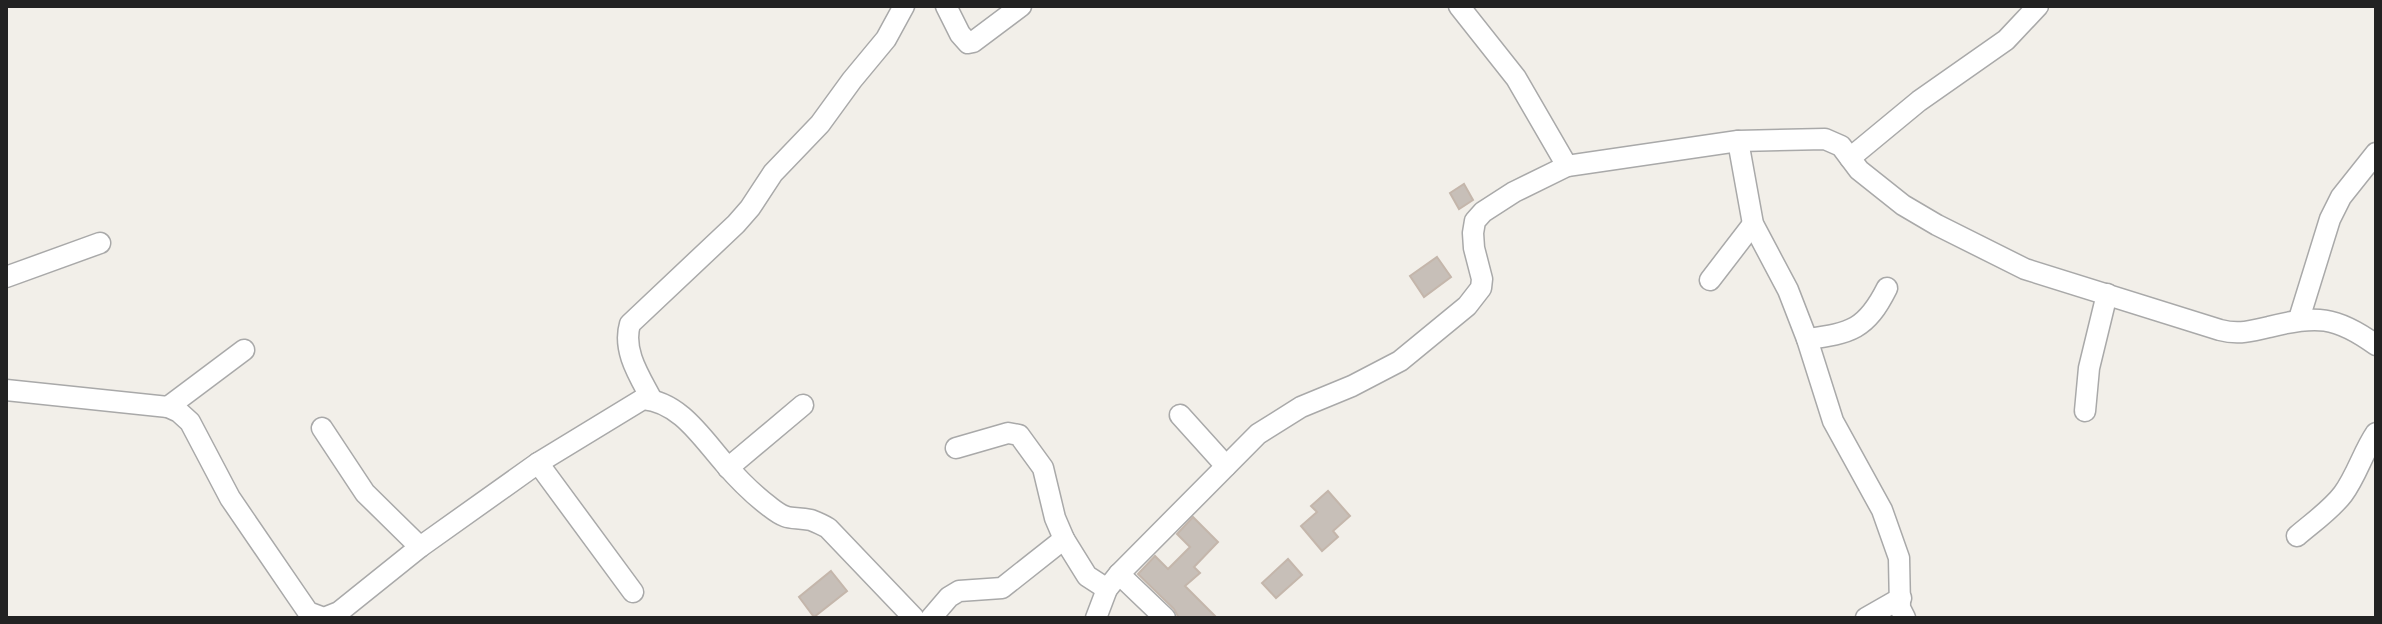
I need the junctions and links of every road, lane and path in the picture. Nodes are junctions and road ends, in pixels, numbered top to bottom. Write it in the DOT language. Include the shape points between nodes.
graph roads {
  1 [pos="946,6"];
  2 [pos="1021,6"];
  3 [pos="1459,6"];
  4 [pos="2038,6"];
  5 [pos="906,7"];
  6 [pos="1738,141"];
  7 [pos="2376,153"];
  8 [pos="1850,158"];
  9 [pos="1567,166"];
  10 [pos="1753,224"];
  11 [pos="100,243"];
  12 [pos="6,277"];
  13 [pos="1710,280"];
  14 [pos="1887,288"];
  15 [pos="2107,294"];
  16 [pos="2299,319"];
  17 [pos="1807,339"];
  18 [pos="2376,345"];
  19 [pos="244,350"];
  20 [pos="6,390"];
  21 [pos="652,400"];
  22 [pos="803,405"];
  23 [pos="168,407"];
  24 [pos="2085,411"];
  25 [pos="1180,415"];
  26 [pos="322,428"];
  27 [pos="2376,433"];
  28 [pos="956,448"];
  29 [pos="538,463"];
  30 [pos="1226,466"];
  31 [pos="728,468"];
  32 [pos="2297,536"];
  33 [pos="1064,539"];
  34 [pos="420,547"];
  35 [pos="1113,582"];
  36 [pos="633,592"];
  37 [pos="1903,608"];
  38 [pos="914,618"];
  39 [pos="931,618"];
  40 [pos="1096,618"];
  41 [pos="1165,618"];
  42 [pos="1866,618"];
  1 -- 2 [label="street" via="968,43"];
  3 -- 9 [label="street" via="1516,78"];
  4 -- 8 [label="street" via="2006,40"];
  5 -- 21 [label="street" via="750,208 630,324 630,352"];
  6 -- 8 [label="street" via="1825,139 1841,146"];
  6 -- 9 [label="street"];
  6 -- 10 [label="street"];
  7 -- 16 [label="street" via="2330,219"];
  8 -- 15 [label="street" via="1883,191 1937,225 2025,269"];
  9 -- 30 [label="street" via="1514,192 1475,221 1481,288 1453,319 1400,361 1284,416"];
  10 -- 13 [label="street"];
  10 -- 17 [label="street"];
  11 -- 12 [label="street"];
  14 -- 17 [label="street" via="1879,305 1855,329"];
  15 -- 16 [label="street" via="2237,334"];
  15 -- 24 [label="street" via="2089,368"];
  16 -- 18 [label="street" via="2329,320"];
  17 -- 37 [label="street" via="1833,421 1882,510 1899,558"];
  19 -- 23 [label="street"];
  20 -- 23 [label="street"];
  21 -- 29 [label="street" via="643,399"];
  21 -- 31 [label="street" via="681,415"];
  22 -- 31 [label="street"];
  23 -- 34 [label="street" via="190,422 230,498 308,612 324,618 339,612"];
  25 -- 30 [label="street"];
  26 -- 34 [label="street" via="365,493"];
  27 -- 32 [label="street" via="2343,495"];
  28 -- 33 [label="street" via="1008,433 1019,435 1043,468"];
  29 -- 34 [label="street"];
  29 -- 36 [label="street"];
  30 -- 35 [label="street"];
  31 -- 38 [label="street" via="789,519 828,528"];
  33 -- 35 [label="street" via="1087,576"];
  33 -- 39 [label="street" via="1002,588 959,591"];
  35 -- 40 [label="street"];
  35 -- 41 [label="street"];
  37 -- 42 [label="street"];
}
